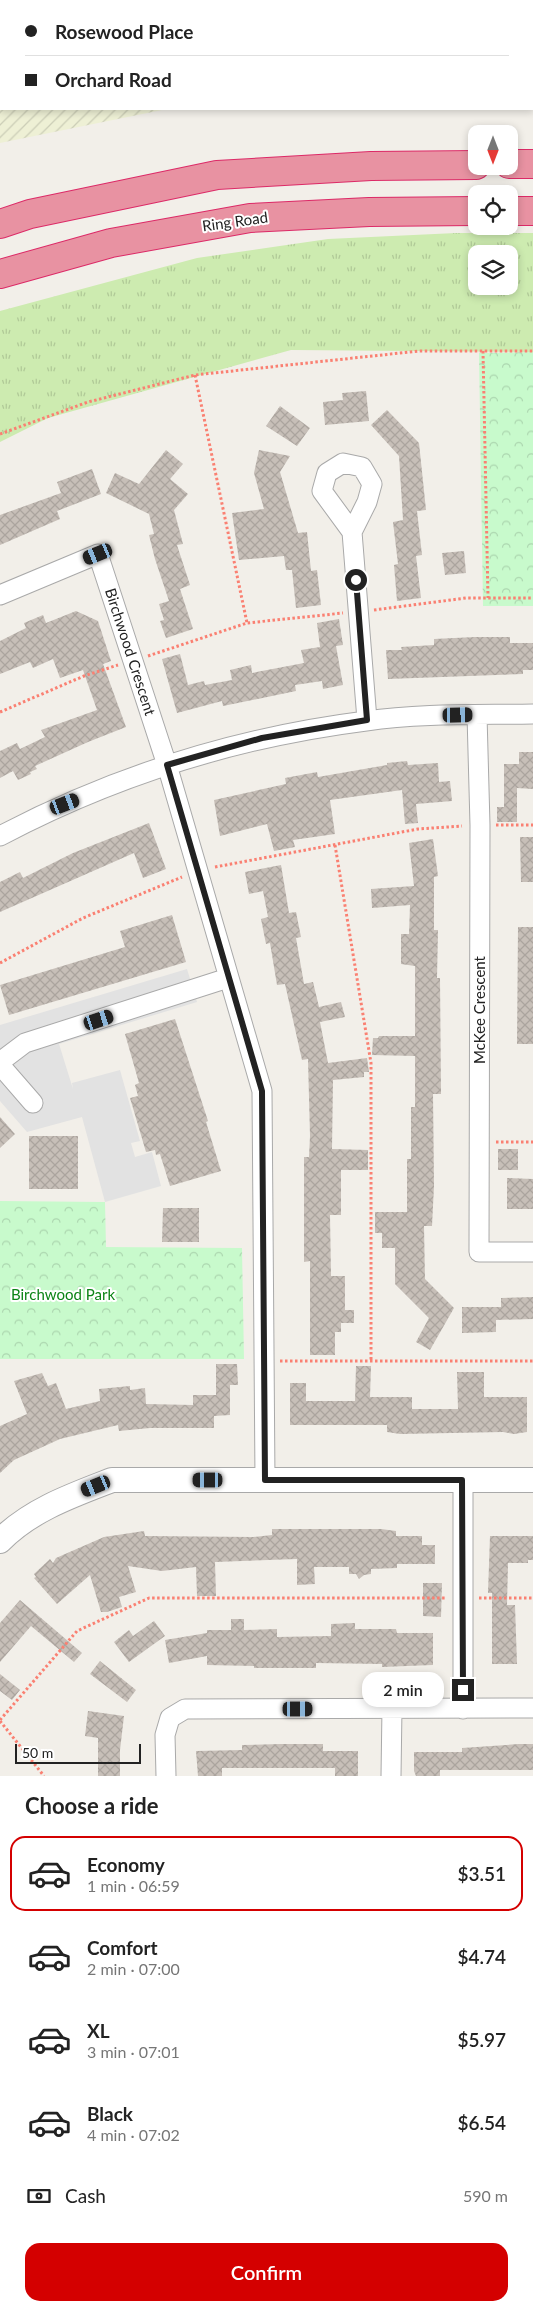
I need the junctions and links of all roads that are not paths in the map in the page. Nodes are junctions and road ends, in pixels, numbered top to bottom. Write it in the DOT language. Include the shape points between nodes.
graph roads {
  1 [pos="468,164"];
  2 [pos="518,164"];
  3 [pos="533,164"];
  4 [pos="468,211"];
  5 [pos="518,211"];
  6 [pos="533,211"];
  7 [pos="0,224"];
  8 [pos="0,274"];
  9 [pos="352,532"];
  10 [pos="0,595"];
  11 [pos="476,714"];
  12 [pos="533,714"];
  13 [pos="367,720"];
  14 [pos="167,765"];
  15 [pos="0,836"];
  16 [pos="228,978"];
  17 [pos="0,1064"];
  18 [pos="33,1103"];
  19 [pos="533,1252"];
  20 [pos="265,1480"];
  21 [pos="462,1480"];
  22 [pos="533,1480"];
  23 [pos="0,1541"];
  24 [pos="392,1708"];
  25 [pos="533,1708"];
  26 [pos="463,1709"];
  27 [pos="166,1776"];
  28 [pos="391,1776"];
  1 -- 7 [label="highway" via="217,175 30,214"];
  2 -- 3 [label="highway"];
  4 -- 8 [label="highway, Ring Road" via="250,218 111,243"];
  5 -- 6 [label="highway"];
  9 -- 13 [label="street"];
  10 -- 14 [label="street, Birchwood Crescent" via="98,554"];
  11 -- 12 [label="street"];
  11 -- 13 [label="street"];
  11 -- 19 [label="street, McKee Crescent" via="480,825 479,1252"];
  13 -- 14 [label="street" via="262,738"];
  14 -- 15 [label="street" via="48,811"];
  14 -- 16 [label="street, Birchwood Crescent"];
  16 -- 17 [label="street" via="25,1043"];
  16 -- 20 [label="street, Birchwood Crescent" via="262,1091"];
  17 -- 18 [label="street"];
  20 -- 21 [label="street"];
  20 -- 23 [label="street" via="112,1480 62,1500 14,1526"];
  21 -- 22 [label="street"];
  21 -- 26 [label="street"];
  24 -- 26 [label="street"];
  24 -- 27 [label="street" via="185,1709 170,1718 165,1736"];
  24 -- 28 [label="street"];
  25 -- 26 [label="street"];
}
